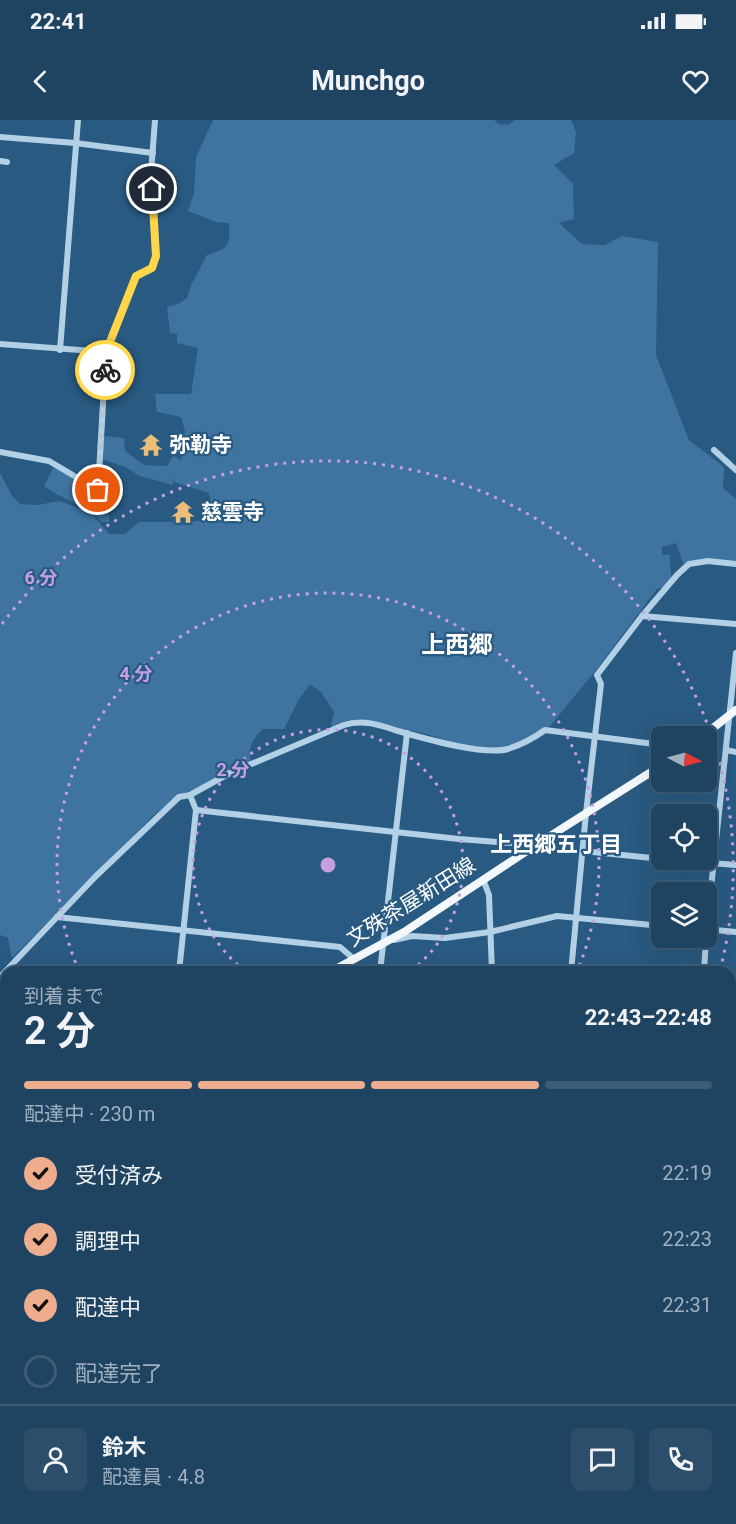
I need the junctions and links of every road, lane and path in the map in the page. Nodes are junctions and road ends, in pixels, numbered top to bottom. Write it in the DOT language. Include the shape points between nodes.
graph roads {
  1 [pos="78,120"];
  2 [pos="155,120"];
  3 [pos="0,137"];
  4 [pos="75,143"];
  5 [pos="153,153"];
  6 [pos="0,344"];
  7 [pos="60,350"];
  8 [pos="106,352"];
  9 [pos="714,450"];
  10 [pos="0,452"];
  11 [pos="736,470"];
  12 [pos="736,564"];
  13 [pos="642,616"];
  14 [pos="736,624"];
  15 [pos="736,653"];
  16 [pos="733,713"];
  17 [pos="716,726"];
  18 [pos="407,733"];
  19 [pos="594,737"];
  20 [pos="651,744"];
  21 [pos="726,750"];
  22 [pos="736,752"];
  23 [pos="651,772"];
  24 [pos="190,795"];
  25 [pos="196,810"];
  26 [pos="586,813"];
  27 [pos="396,832"];
  28 [pos="717,835"];
  29 [pos="536,845"];
  30 [pos="583,851"];
  31 [pos="651,858"];
  32 [pos="717,863"];
  33 [pos="736,865"];
  34 [pos="483,879"];
  35 [pos="57,917"];
  36 [pos="576,917"];
  37 [pos="651,925"];
  38 [pos="184,930"];
  39 [pos="717,930"];
  40 [pos="490,932"];
  41 [pos="736,932"];
  42 [pos="384,943"];
  43 [pos="705,948"];
  44 [pos="354,959"];
  45 [pos="10,966"];
  46 [pos="180,966"];
  47 [pos="341,966"];
  48 [pos="381,966"];
  49 [pos="492,966"];
  50 [pos="572,966"];
  51 [pos="704,966"];
  1 -- 4 [label="street"];
  2 -- 5 [label="street"];
  3 -- 4 [label="street"];
  4 -- 5 [label="street"];
  4 -- 7 [label="street"];
  5 -- 8 [label="street" via="156,256 152,268 136,276"];
  6 -- 7 [label="street"];
  7 -- 8 [label="street"];
  8 -- 10 [label="street" via="98,490 49,461"];
  9 -- 11 [label="street"];
  12 -- 13 [label="street" via="689,564"];
  13 -- 14 [label="street"];
  13 -- 19 [label="street" via="597,675 601,684"];
  15 -- 16 [label="street"];
  16 -- 17 [label="main road"];
  16 -- 21 [label="street"];
  18 -- 19 [label="street" via="496,751 545,730"];
  18 -- 24 [label="street" via="354,722 230,773"];
  18 -- 27 [label="street"];
  19 -- 20 [label="street"];
  19 -- 26 [label="street"];
  21 -- 22 [label="street"];
  21 -- 28 [label="street"];
  23 -- 26 [label="main road, 文殊茶屋新田線"];
  24 -- 25 [label="street"];
  24 -- 35 [label="street" via="179,796"];
  25 -- 27 [label="street"];
  25 -- 38 [label="street"];
  26 -- 29 [label="main road, 文殊茶屋新田線"];
  26 -- 30 [label="street"];
  27 -- 29 [label="street"];
  27 -- 42 [label="street"];
  29 -- 34 [label="main road, 文殊茶屋新田線"];
  30 -- 31 [label="street"];
  30 -- 36 [label="street"];
  32 -- 33 [label="street"];
  34 -- 40 [label="street" via="489,895"];
  34 -- 42 [label="main road, 文殊茶屋新田線"];
  35 -- 38 [label="street"];
  35 -- 45 [label="street"];
  36 -- 37 [label="street"];
  36 -- 40 [label="street" via="546,917"];
  36 -- 50 [label="street"];
  38 -- 44 [label="street" via="340,947"];
  38 -- 46 [label="street"];
  39 -- 41 [label="street"];
  40 -- 42 [label="street" via="446,938 412,936"];
  40 -- 49 [label="street"];
  42 -- 44 [label="main road, 文殊茶屋新田線"];
  42 -- 48 [label="street"];
  43 -- 51 [label="street"];
  44 -- 47 [label="main road, 文殊茶屋新田線"];
}
